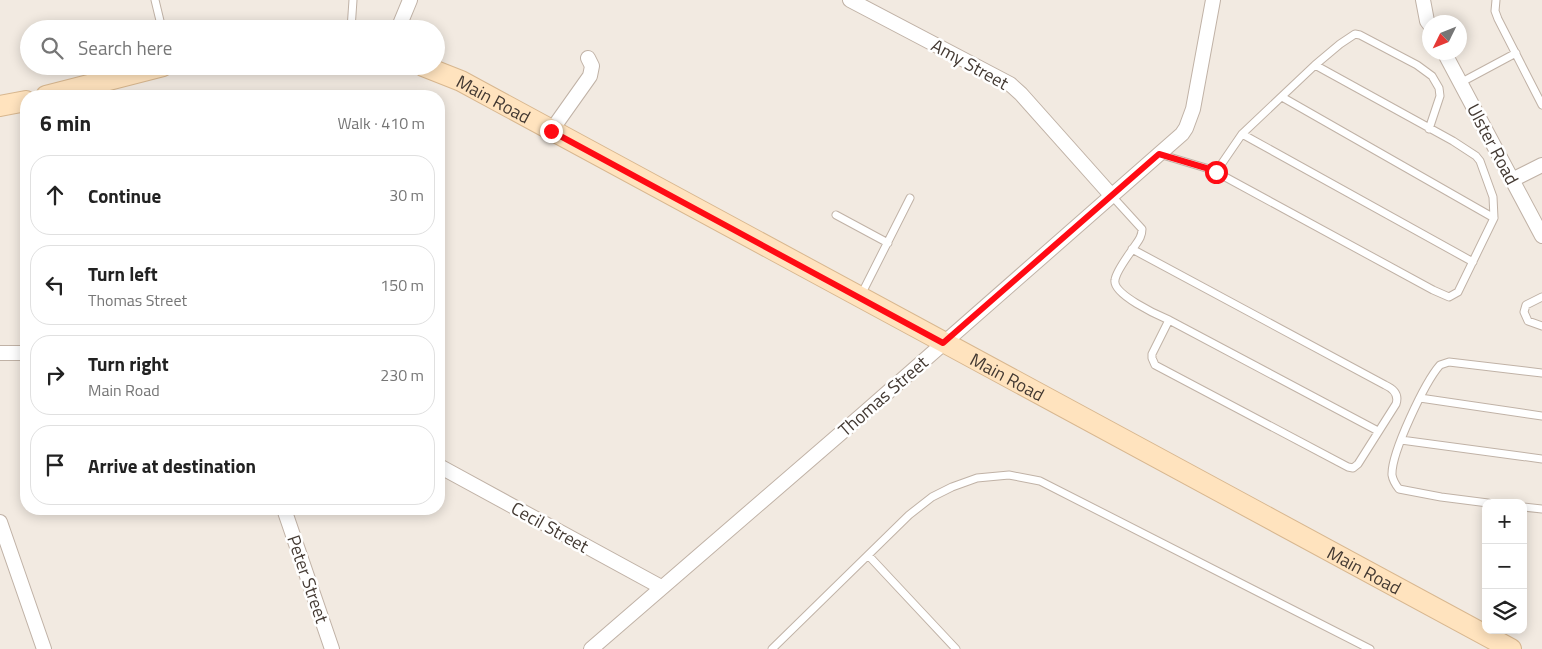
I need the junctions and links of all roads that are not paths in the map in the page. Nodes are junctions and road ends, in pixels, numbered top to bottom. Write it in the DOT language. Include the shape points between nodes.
graph roads {
  1 [pos="155,0"];
  2 [pos="353,0"];
  3 [pos="410,0"];
  4 [pos="850,0"];
  5 [pos="1213,0"];
  6 [pos="1423,0"];
  7 [pos="1496,0"];
  8 [pos="1426,15"];
  9 [pos="160,20"];
  10 [pos="352,20"];
  11 [pos="402,20"];
  12 [pos="1516,53"];
  13 [pos="588,58"];
  14 [pos="1448,60"];
  15 [pos="1315,65"];
  16 [pos="128,75"];
  17 [pos="444,75"];
  18 [pos="1460,83"];
  19 [pos="69,90"];
  20 [pos="1282,97"];
  21 [pos="20,102"];
  22 [pos="20,102"];
  23 [pos="1542,105"];
  24 [pos="0,106"];
  25 [pos="0,110"];
  26 [pos="1429,129"];
  27 [pos="551,131"];
  28 [pos="1242,134"];
  29 [pos="1159,154"];
  30 [pos="1542,165"];
  31 [pos="1216,172"];
  32 [pos="1512,180"];
  33 [pos="1111,195"];
  34 [pos="910,198"];
  35 [pos="836,215"];
  36 [pos="1494,218"];
  37 [pos="1542,236"];
  38 [pos="888,243"];
  39 [pos="1132,249"];
  40 [pos="1473,262"];
  41 [pos="1542,296"];
  42 [pos="860,298"];
  43 [pos="1168,320"];
  44 [pos="1542,326"];
  45 [pos="943,343"];
  46 [pos="0,353"];
  47 [pos="20,353"];
  48 [pos="1542,373"];
  49 [pos="1420,398"];
  50 [pos="1542,416"];
  51 [pos="1378,430"];
  52 [pos="1401,440"];
  53 [pos="1542,459"];
  54 [pos="445,469"];
  55 [pos="1482,502"];
  56 [pos="1527,507"];
  57 [pos="1542,509"];
  58 [pos="286,515"];
  59 [pos="0,522"];
  60 [pos="868,555"];
  61 [pos="661,588"];
  62 [pos="776,647"];
  63 [pos="44,649"];
  64 [pos="332,649"];
  65 [pos="591,649"];
  66 [pos="956,649"];
  67 [pos="1370,649"];
  68 [pos="1511,649"];
  1 -- 9 [label="lane"];
  2 -- 10 [label="lane"];
  3 -- 11 [label="street"];
  4 -- 33 [label="street, Amy Street" via="1016,89"];
  5 -- 29 [label="street, Thomas Street" via="1189,120 1182,134"];
  6 -- 8 [label="street"];
  7 -- 12 [label="lane" via="1495,11"];
  12 -- 18 [label="lane"];
  12 -- 23 [label="lane"];
  13 -- 27 [label="street" via="592,66 590,76"];
  14 -- 18 [label="street, Ulster Road"];
  15 -- 20 [label="lane"];
  15 -- 26 [label="lane"];
  15 -- 26 [label="lane" via="1355,34 1418,65 1432,76 1439,88 1440,100"];
  16 -- 19 [label="main road"];
  17 -- 27 [label="main road, Main Road"];
  18 -- 32 [label="street, Ulster Road"];
  20 -- 28 [label="lane"];
  20 -- 36 [label="lane"];
  21 -- 24 [label="main road"];
  22 -- 25 [label="main road"];
  26 -- 36 [label="lane" via="1480,161 1493,197"];
  27 -- 42 [label="main road, Main Road"];
  28 -- 31 [label="lane"];
  28 -- 40 [label="lane"];
  29 -- 31 [label="lane"];
  29 -- 33 [label="street, Thomas Street"];
  30 -- 32 [label="street"];
  31 -- 40 [label="lane" via="1444,296 1458,292"];
  32 -- 37 [label="street, Ulster Road"];
  33 -- 39 [label="lane" via="1142,229 1141,238"];
  33 -- 45 [label="street, Thomas Street"];
  34 -- 38 [label="lane"];
  35 -- 38 [label="lane"];
  36 -- 40 [label="lane"];
  38 -- 42 [label="lane"];
  39 -- 43 [label="lane" via="1115,279 1115,286"];
  39 -- 51 [label="lane" via="1390,387 1398,400"];
  41 -- 44 [label="lane" via="1526,305 1524,312 1528,321"];
  42 -- 45 [label="main road, Main Road"];
  43 -- 51 [label="lane"];
  43 -- 51 [label="lane" via="1152,358 1158,367 1175,376 1351,468 1362,460"];
  45 -- 61 [label="street, Thomas Street"];
  45 -- 68 [label="main road, Main Road"];
  46 -- 47 [label="street"];
  48 -- 49 [label="lane" via="1446,363 1438,367"];
  49 -- 50 [label="lane"];
  49 -- 52 [label="lane"];
  52 -- 53 [label="lane"];
  52 -- 55 [label="lane" via="1392,469 1393,480 1399,488"];
  54 -- 61 [label="street, Cecil Street"];
  56 -- 57 [label="lane"];
  58 -- 64 [label="street, Peter Street"];
  59 -- 63 [label="street"];
  60 -- 62 [label="lane"];
  60 -- 66 [label="lane"];
  60 -- 67 [label="lane" via="932,497 977,478 1020,476 1040,481"];
  61 -- 65 [label="street, Thomas Street"];
}
